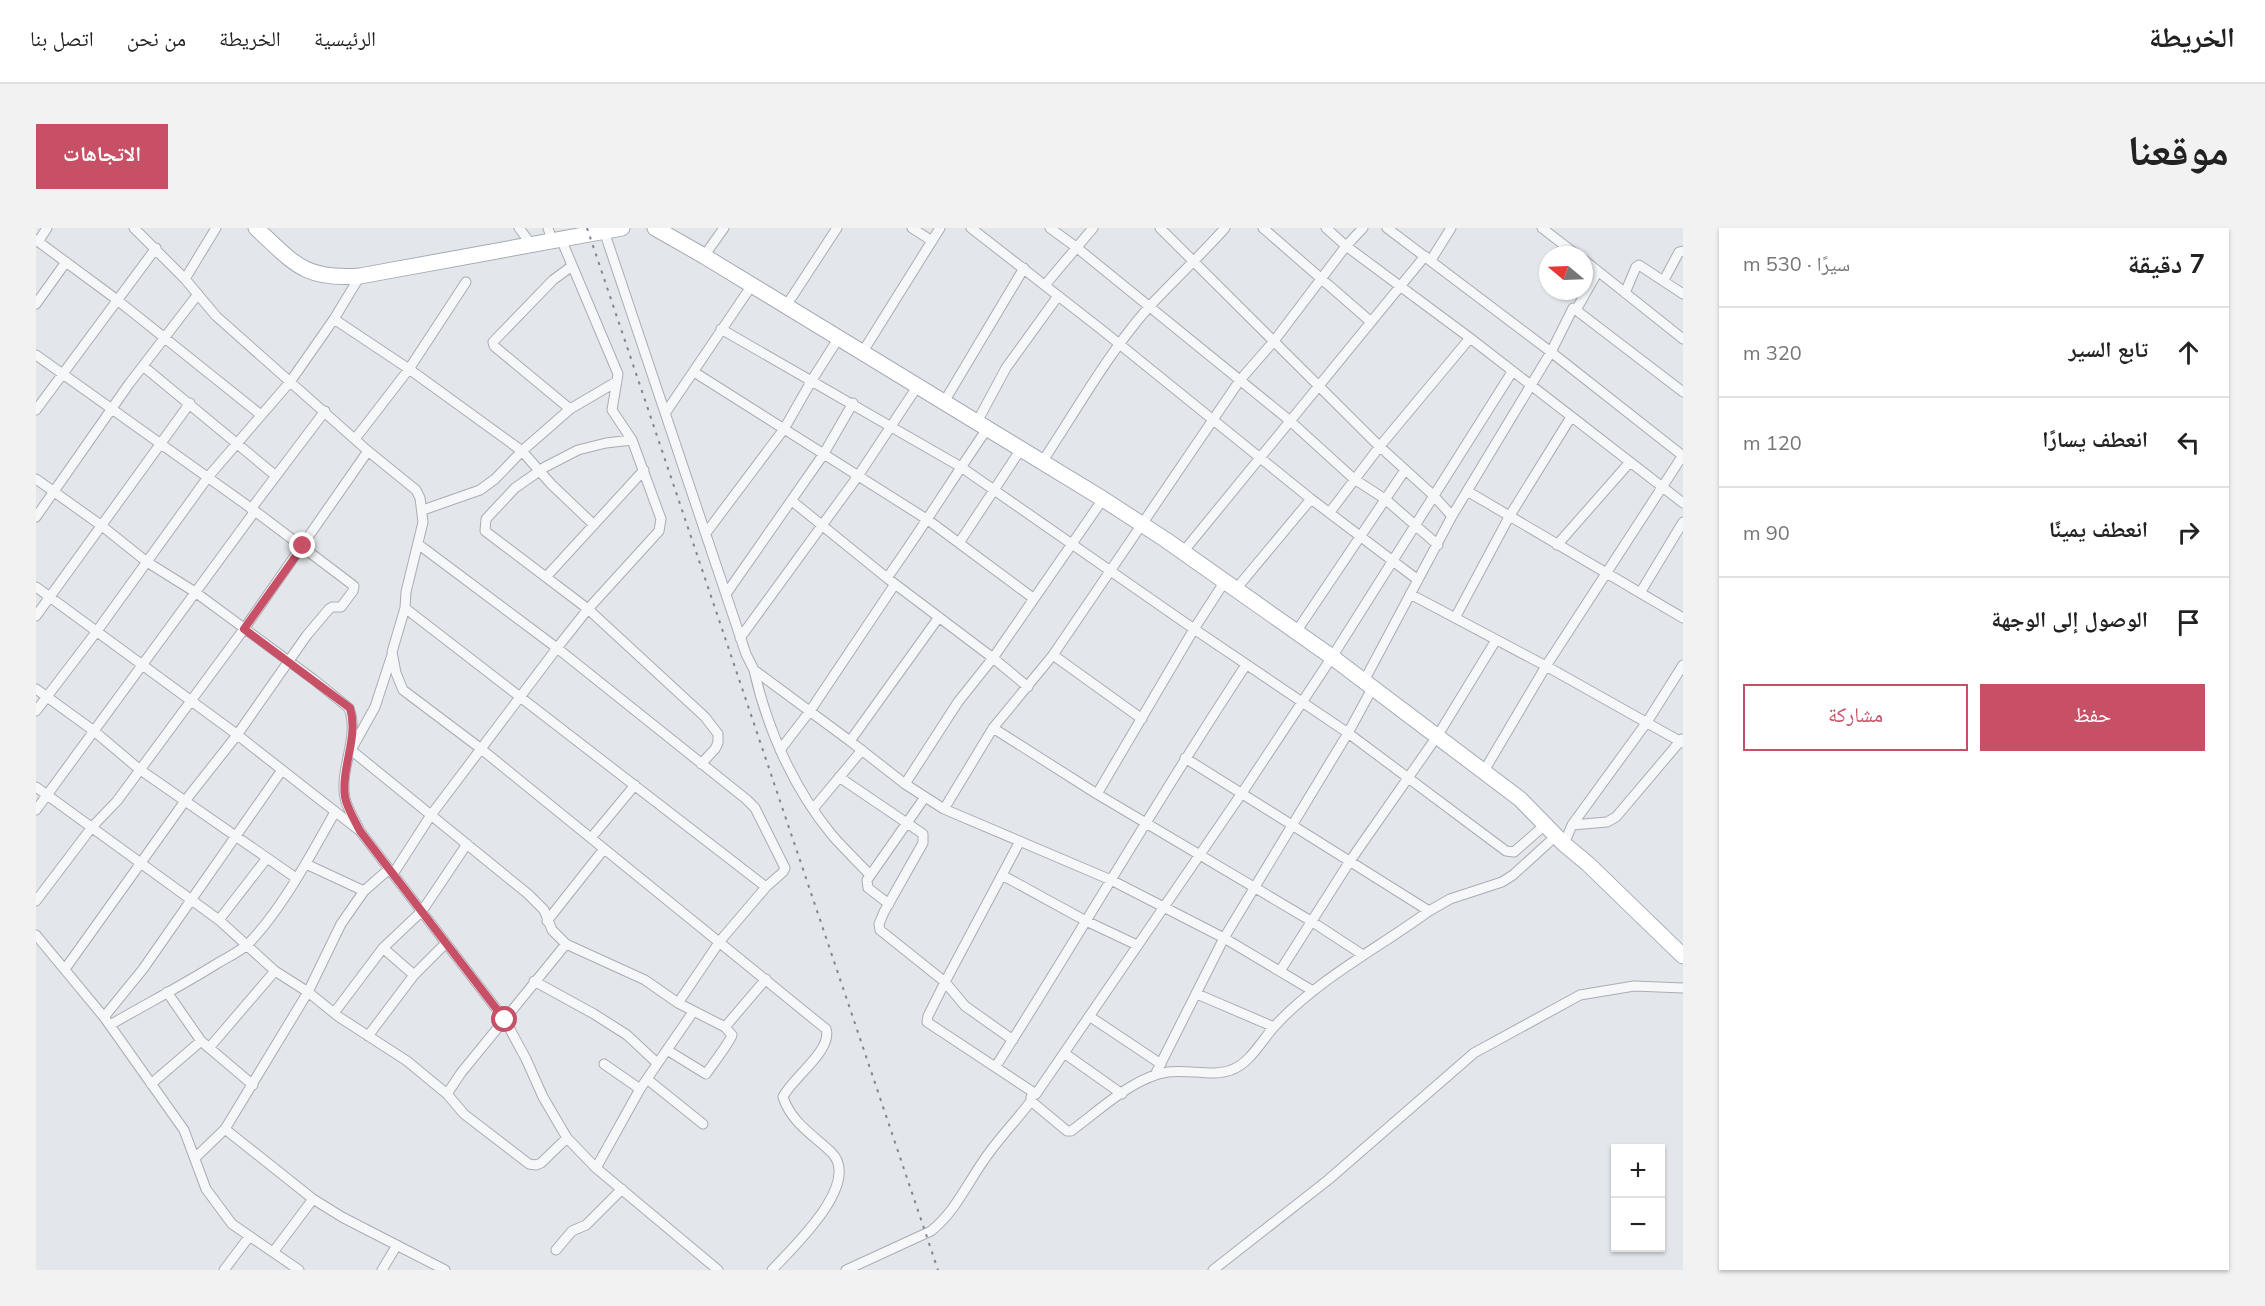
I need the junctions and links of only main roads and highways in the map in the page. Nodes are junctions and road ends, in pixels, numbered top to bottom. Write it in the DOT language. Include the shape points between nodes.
graph roads {
  1 [pos="256,228"];
  2 [pos="622,228"];
  3 [pos="656,228"];
  4 [pos="604,230"];
  5 [pos="554,236"];
  6 [pos="1683,956"];
  1 -- 5 [label="main road" via="308,271 334,278 531,244"];
  2 -- 4 [label="main road"];
  3 -- 6 [label="main road" via="1103,499 1332,657 1520,799"];
  4 -- 5 [label="main road"];
}
